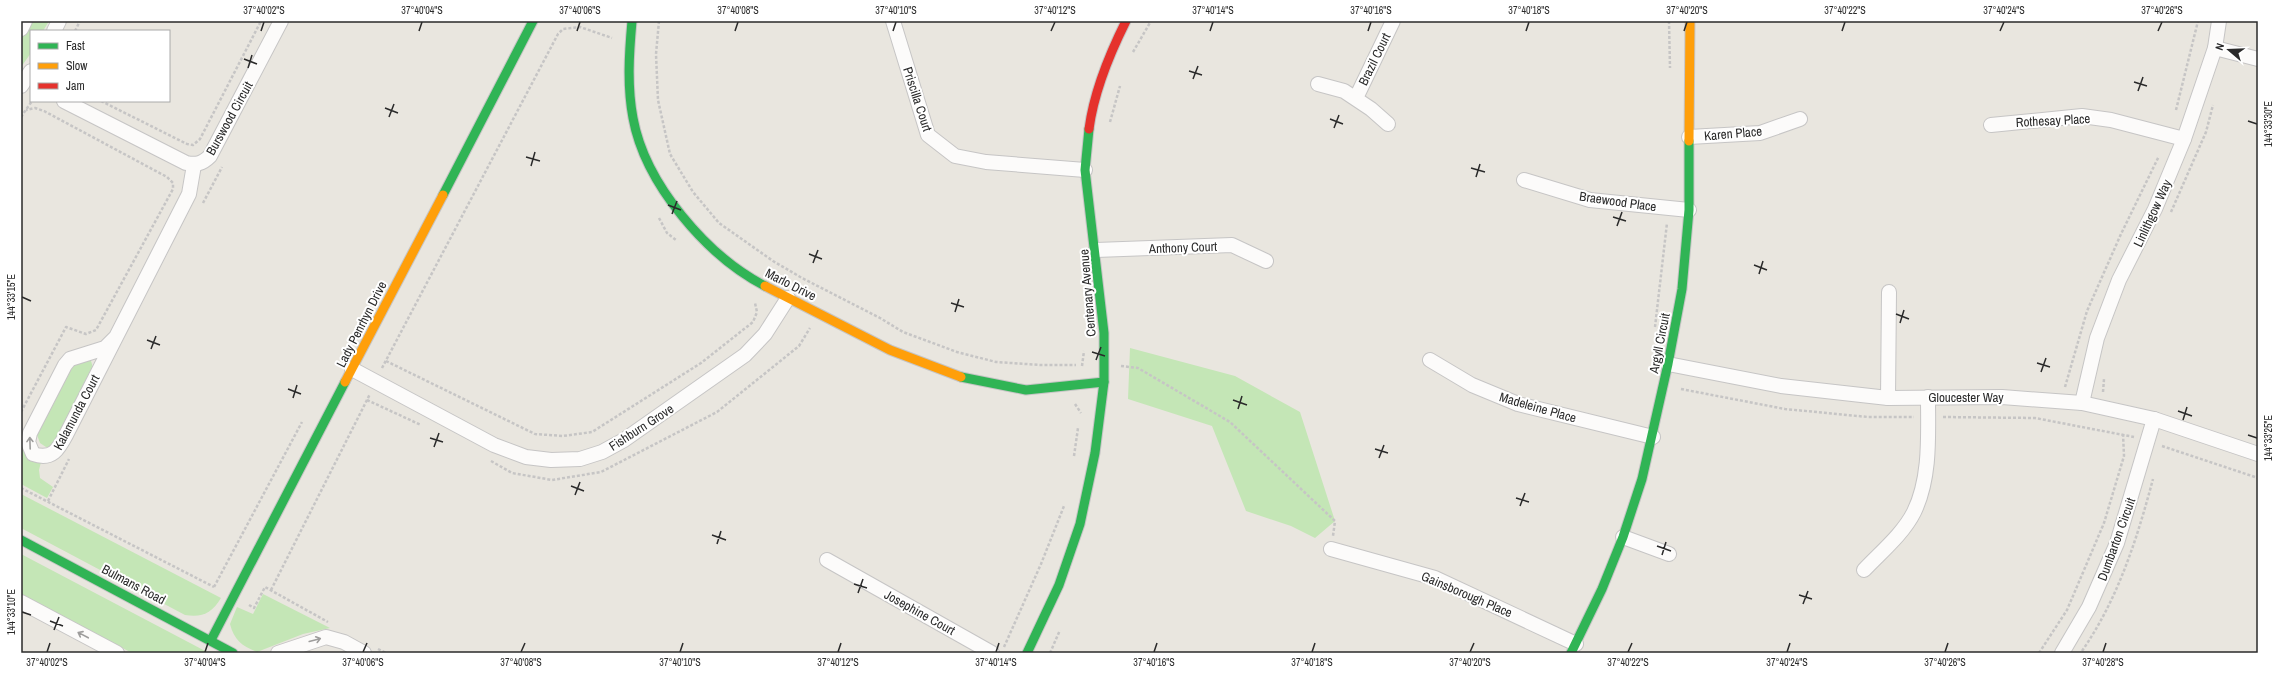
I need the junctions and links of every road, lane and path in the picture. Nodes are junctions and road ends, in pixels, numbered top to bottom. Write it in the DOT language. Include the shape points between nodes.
graph roads {
  1 [pos="25,21"];
  2 [pos="59,21"];
  3 [pos="80,21"];
  4 [pos="261,21"];
  5 [pos="281,21"];
  6 [pos="533,21"];
  7 [pos="632,21"];
  8 [pos="659,21"];
  9 [pos="893,21"];
  10 [pos="1126,21"];
  11 [pos="1393,21"];
  12 [pos="1669,21"];
  13 [pos="1690,21"];
  14 [pos="2198,21"];
  15 [pos="2219,21"];
  16 [pos="21,29"];
  17 [pos="54,30"];
  18 [pos="76,30"];
  19 [pos="613,33"];
  20 [pos="612,38"];
  21 [pos="612,46"];
  22 [pos="2215,48"];
  23 [pos="2258,60"];
  24 [pos="1670,69"];
  25 [pos="1318,84"];
  26 [pos="1356,98"];
  27 [pos="31,102"];
  28 [pos="66,102"];
  29 [pos="103,102"];
  30 [pos="26,110"];
  31 [pos="2176,112"];
  32 [pos="21,118"];
  33 [pos="1800,119"];
  34 [pos="1388,124"];
  35 [pos="1991,125"];
  36 [pos="2168,135"];
  37 [pos="1689,137"];
  38 [pos="2184,139"];
  39 [pos="194,164"];
  40 [pos="1086,170"];
  41 [pos="1524,180"];
  42 [pos="1669,208"];
  43 [pos="1689,210"];
  44 [pos="657,214"];
  45 [pos="679,243"];
  46 [pos="1096,250"];
  47 [pos="1266,261"];
  48 [pos="1889,292"];
  49 [pos="788,298"];
  50 [pos="752,300"];
  51 [pos="808,324"];
  52 [pos="1654,334"];
  53 [pos="115,338"];
  54 [pos="1430,360"];
  55 [pos="386,361"];
  56 [pos="1668,364"];
  57 [pos="1082,365"];
  58 [pos="1104,365"];
  59 [pos="352,369"];
  60 [pos="376,382"];
  61 [pos="1104,382"];
  62 [pos="1680,389"];
  63 [pos="1928,397"];
  64 [pos="1888,398"];
  65 [pos="367,400"];
  66 [pos="2061,401"];
  67 [pos="1070,403"];
  68 [pos="2082,403"];
  69 [pos="21,412"];
  70 [pos="1928,417"];
  71 [pos="1080,418"];
  72 [pos="2154,419"];
  73 [pos="1079,424"];
  74 [pos="424,426"];
  75 [pos="2123,434"];
  76 [pos="1652,437"];
  77 [pos="2147,441"];
  78 [pos="2258,454"];
  79 [pos="484,458"];
  80 [pos="1073,460"];
  81 [pos="2258,478"];
  82 [pos="21,488"];
  83 [pos="1066,499"];
  84 [pos="1623,537"];
  85 [pos="21,540"];
  86 [pos="1330,548"];
  87 [pos="1670,554"];
  88 [pos="827,560"];
  89 [pos="1864,570"];
  90 [pos="271,590"];
  91 [pos="233,597"];
  92 [pos="21,602"];
  93 [pos="331,623"];
  94 [pos="212,640"];
  95 [pos="1574,648"];
  96 [pos="370,650"];
  97 [pos="117,653"];
  98 [pos="233,653"];
  99 [pos="278,653"];
  100 [pos="386,653"];
  101 [pos="992,653"];
  102 [pos="1002,653"];
  103 [pos="1026,653"];
  104 [pos="2039,653"];
  105 [pos="2062,653"];
  1 -- 16 [label="street"];
  2 -- 17 [label="street"];
  3 -- 18 [label="path"];
  4 -- 29 [label="path" via="200,140 193,145"];
  5 -- 39 [label="street, Burswood Circuit" via="210,156 204,162"];
  6 -- 59 [label="street, Lady Penrhyn Drive"];
  7 -- 49 [label="street, Marlo Drive" via="628,65 633,118 638,137 660,186 694,232 746,276"];
  8 -- 57 [label="path" via="656,54 658,100 670,154 694,192 719,223 773,261 903,332 957,352 996,362"];
  9 -- 40 [label="street, Priscilla Court" via="928,135 955,156 986,162"];
  10 -- 40 [label="street, Centenary Avenue" via="1112,49 1092,105"];
  11 -- 26 [label="street, Brazil Court"];
  12 -- 24 [label="path"];
  13 -- 37 [label="street, Argyll Circuit"];
  14 -- 31 [label="path"];
  15 -- 22 [label="street, Linlithgow Way"];
  19 -- 20 [label="path"];
  20 -- 21 [label="path"];
  20 -- 55 [label="path" via="580,27 563,29 558,34"];
  22 -- 23 [label="street"];
  22 -- 38 [label="street, Linlithgow Way"];
  25 -- 26 [label="street, Brazil Court" via="1344,91"];
  26 -- 34 [label="street, Brazil Court"];
  27 -- 30 [label="path"];
  28 -- 39 [label="street, Burswood Circuit" via="178,159"];
  30 -- 32 [label="path"];
  30 -- 69 [label="path" via="35,108 44,111 153,169 173,183 96,330 86,334 66,327"];
  33 -- 37 [label="street, Karen Place" via="1760,133"];
  35 -- 36 [label="street, Rothesay Place" via="2082,116 2111,120"];
  36 -- 38 [label="street, Rothesay Place"];
  36 -- 66 [label="path" via="2087,311"];
  37 -- 43 [label="street, Argyll Circuit"];
  38 -- 68 [label="street, Linlithgow Way" via="2155,209 2117,287 2097,338"];
  39 -- 53 [label="street, Kalamunda Court" via="189,194"];
  40 -- 46 [label="street, Centenary Avenue"];
  41 -- 42 [label="street, Braewood Place" via="1590,200"];
  42 -- 43 [label="street, Braewood Place"];
  42 -- 52 [label="path"];
  43 -- 56 [label="street, Argyll Circuit" via="1682,289"];
  44 -- 45 [label="path" via="667,233"];
  46 -- 47 [label="street, Anthony Court" via="1232,245"];
  46 -- 58 [label="street, Centenary Avenue" via="1104,334"];
  48 -- 64 [label="street"];
  49 -- 60 [label="street, Fishburn Grove" via="765,334 745,356 624,440 602,452 580,459 551,460 526,457 494,445"];
  49 -- 61 [label="street, Marlo Drive" via="890,350 956,376 1026,390"];
  50 -- 55 [label="path" via="757,304 753,322 701,364 592,432 562,436 535,434"];
  51 -- 79 [label="path" via="813,324 799,346 717,412 601,472 552,480 512,472"];
  53 -- 53 [label="street, Kalamunda Court, one-way" via="59,448 47,457 33,454 28,442 30,433 65,365 70,359 105,348"];
  54 -- 76 [label="street, Madeleine Place" via="1472,386 1518,404"];
  55 -- 60 [label="path"];
  56 -- 64 [label="street, Gloucester Way" via="1781,386"];
  56 -- 76 [label="street, Argyll Circuit"];
  58 -- 61 [label="street, Centenary Avenue"];
  58 -- 86 [label="path" via="1138,368 1230,422 1335,521"];
  59 -- 60 [label="street, Fishburn Grove"];
  59 -- 91 [label="street, Lady Penrhyn Drive"];
  60 -- 65 [label="path"];
  61 -- 103 [label="street, Centenary Avenue" via="1096,453 1080,524 1060,585"];
  62 -- 70 [label="path" via="1785,409 1868,417"];
  63 -- 64 [label="street, Gloucester Way"];
  63 -- 66 [label="street, Gloucester Way" via="2002,397"];
  63 -- 70 [label="street"];
  65 -- 74 [label="path"];
  65 -- 90 [label="path"];
  66 -- 68 [label="street, Gloucester Way"];
  67 -- 71 [label="path" via="1075,404 1081,412"];
  68 -- 72 [label="street, Gloucester Way"];
  70 -- 75 [label="path" via="2035,418"];
  70 -- 89 [label="street" via="1927,455 1922,492 1901,531"];
  72 -- 77 [label="street, Dumbarton Circuit"];
  72 -- 78 [label="street, Gloucester Way"];
  73 -- 80 [label="path"];
  75 -- 77 [label="path"];
  75 -- 104 [label="path" via="2124,456 2104,523 2067,610"];
  76 -- 84 [label="street, Argyll Circuit" via="1642,479"];
  77 -- 81 [label="path"];
  77 -- 105 [label="street, Dumbarton Circuit" via="2117,543 2089,607"];
  82 -- 91 [label="path"];
  83 -- 102 [label="path"];
  84 -- 87 [label="street"];
  84 -- 95 [label="street, Argyll Circuit"];
  85 -- 94 [label="street, Bulmans Road"];
  86 -- 95 [label="street, Gainsborough Place" via="1436,578"];
  88 -- 101 [label="street, Josephine Court"];
  90 -- 91 [label="path" via="265,587 254,608"];
  90 -- 93 [label="path"];
  91 -- 94 [label="street, Lady Penrhyn Drive"];
  97 -- 92 [label="street, one-way"];
  94 -- 98 [label="street, Bulmans Road"];
  99 -- 96 [label="street, one-way" via="326,637"];
  96 -- 100 [label="path"];
}
